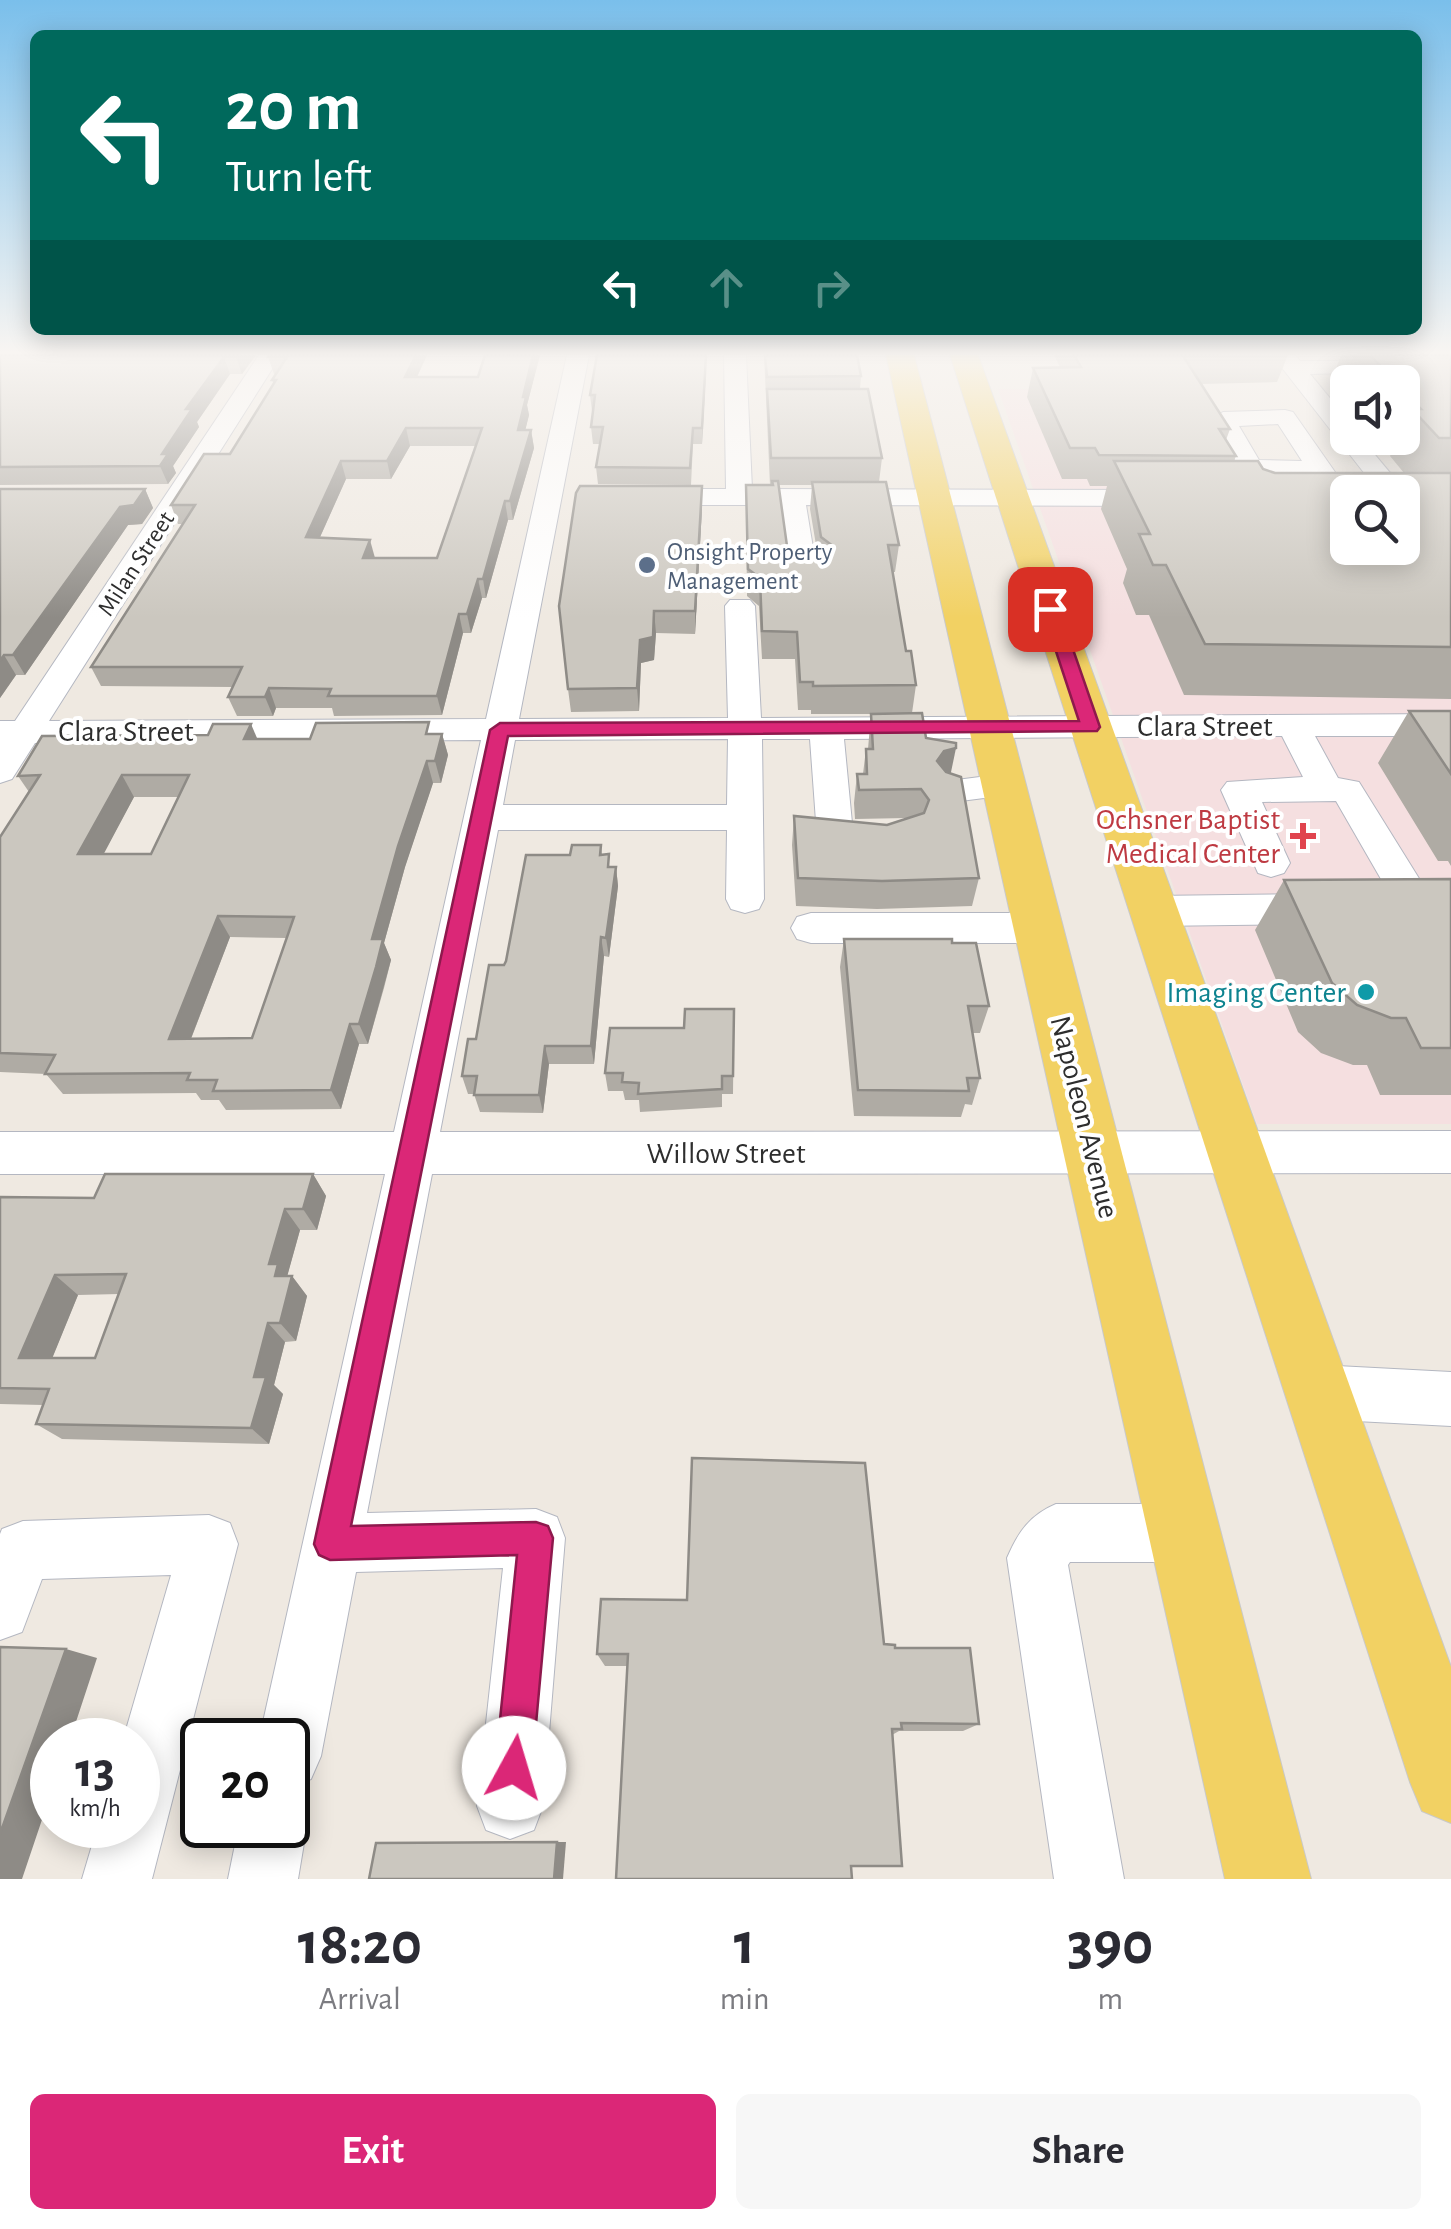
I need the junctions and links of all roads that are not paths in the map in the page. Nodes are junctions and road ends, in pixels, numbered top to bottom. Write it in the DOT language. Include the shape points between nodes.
graph roads {
  1 [pos="213,443"];
  2 [pos="566,443"];
  3 [pos="743,443"];
  4 [pos="921,443"];
  5 [pos="993,443"];
  6 [pos="1365,455"];
  7 [pos="1320,469"];
  8 [pos="1385,475"];
  9 [pos="1330,481"];
  10 [pos="139,496"];
  11 [pos="178,496"];
  12 [pos="625,497"];
  13 [pos="739,497"];
  14 [pos="792,497"];
  15 [pos="935,498"];
  16 [pos="1012,498"];
  17 [pos="1193,498"];
  18 [pos="1304,498"];
  19 [pos="1330,498"];
  20 [pos="813,574"];
  21 [pos="740,606"];
  22 [pos="1451,725"];
  23 [pos="1293,726"];
  24 [pos="990,727"];
  25 [pos="1090,727"];
  26 [pos="745,728"];
  27 [pos="500,730"];
  28 [pos="826,730"];
  29 [pos="12,732"];
  30 [pos="0,770"];
  31 [pos="1327,790"];
  32 [pos="481,817"];
  33 [pos="745,818"];
  34 [pos="902,831"];
  35 [pos="745,899"];
  36 [pos="1294,909"];
  37 [pos="1403,909"];
  38 [pos="1153,911"];
  39 [pos="811,928"];
  40 [pos="1039,928"];
  41 [pos="1094,1150"];
  42 [pos="1235,1150"];
  43 [pos="1451,1152"];
  44 [pos="0,1154"];
  45 [pos="410,1155"];
  46 [pos="1318,1392"];
  47 [pos="1451,1399"];
  48 [pos="1185,1532"];
  49 [pos="330,1544"];
  50 [pos="0,1610"];
  51 [pos="296,1718"];
  52 [pos="160,1724"];
  53 [pos="1451,1782"];
  54 [pos="510,1806"];
  55 [pos="126,1848"];
  56 [pos="269,1848"];
  57 [pos="117,1879"];
  58 [pos="262,1879"];
  59 [pos="1089,1879"];
  60 [pos="1268,1879"];
  1 -- 11 [label="street, Milan Street"];
  2 -- 27 [label="street"];
  3 -- 13 [label="street"];
  4 -- 15 [label="main road, Napoleon Avenue"];
  5 -- 16 [label="main road"];
  6 -- 8 [label="street"];
  7 -- 9 [label="street"];
  10 -- 11 [label="street"];
  11 -- 29 [label="street, Milan Street"];
  12 -- 13 [label="street"];
  13 -- 14 [label="street"];
  14 -- 15 [label="street"];
  14 -- 20 [label="street" via="802,571"];
  15 -- 16 [label="street"];
  15 -- 24 [label="main road, Napoleon Avenue"];
  16 -- 17 [label="street"];
  16 -- 25 [label="main road"];
  18 -- 19 [label="street"];
  21 -- 26 [label="street"];
  22 -- 23 [label="street, Clara Street"];
  23 -- 25 [label="street, Clara Street"];
  23 -- 31 [label="street"];
  24 -- 25 [label="street, Clara Street"];
  24 -- 28 [label="street, Clara Street"];
  24 -- 40 [label="main road, Napoleon Avenue" via="978,788"];
  25 -- 38 [label="main road"];
  26 -- 27 [label="street, Clara Street"];
  26 -- 28 [label="street, Clara Street"];
  26 -- 33 [label="street"];
  27 -- 29 [label="street, Clara Street"];
  27 -- 32 [label="street"];
  28 -- 34 [label="street" via="835,834 883,837"];
  29 -- 30 [label="street, Milan Street"];
  31 -- 36 [label="street" via="1239,790 1271,863 1268,876"];
  31 -- 37 [label="street" via="1346,790"];
  32 -- 33 [label="street"];
  32 -- 45 [label="street"];
  33 -- 35 [label="street"];
  36 -- 37 [label="street"];
  36 -- 38 [label="street"];
  38 -- 42 [label="main road"];
  39 -- 40 [label="street"];
  40 -- 41 [label="main road, Napoleon Avenue"];
  41 -- 42 [label="street, Willow Street"];
  41 -- 45 [label="street, Willow Street"];
  41 -- 48 [label="main road, Napoleon Avenue"];
  42 -- 43 [label="street, Willow Street"];
  42 -- 46 [label="main road"];
  44 -- 45 [label="street, Willow Street"];
  45 -- 49 [label="street"];
  46 -- 47 [label="street"];
  46 -- 53 [label="main road"];
  48 -- 59 [label="street" via="1056,1534 1037,1558"];
  48 -- 60 [label="main road, Napoleon Avenue"];
  49 -- 51 [label="street"];
  49 -- 54 [label="street" via="536,1538"];
  50 -- 52 [label="street" via="24,1550 209,1544"];
  55 -- 57 [label="street"];
  56 -- 58 [label="street"];
}
